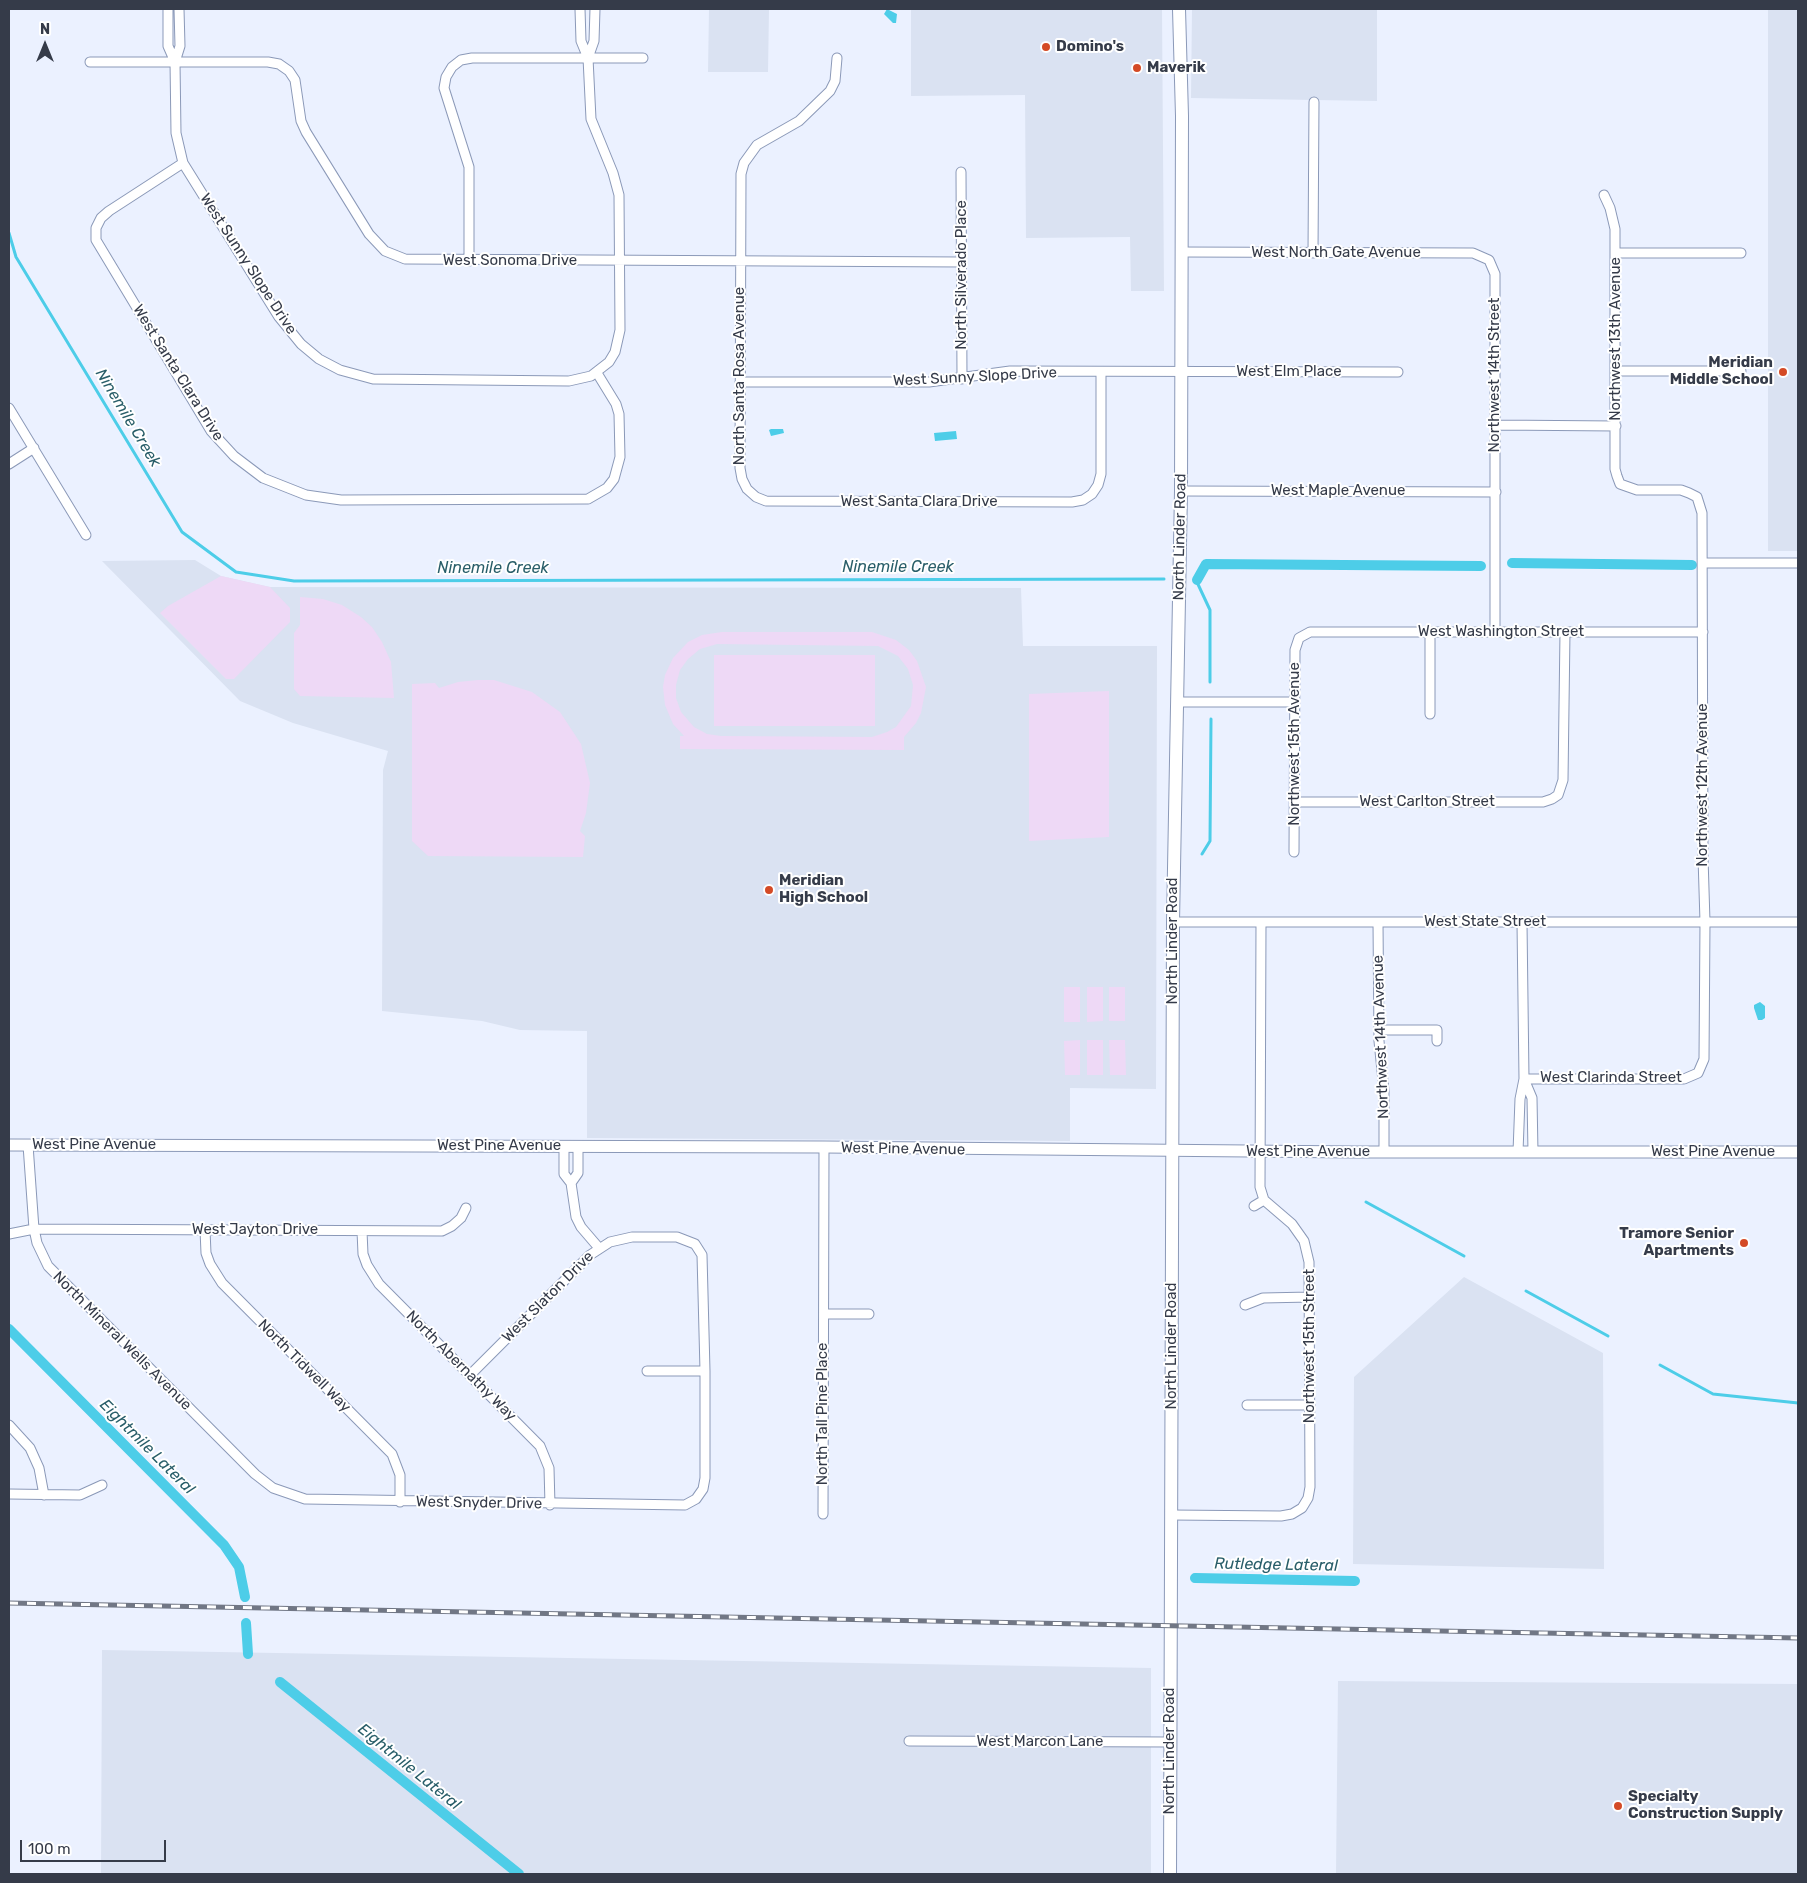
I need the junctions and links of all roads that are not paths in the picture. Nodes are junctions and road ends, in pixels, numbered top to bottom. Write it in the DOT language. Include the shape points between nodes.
graph roads {
  1 [pos="168,9"];
  2 [pos="179,9"];
  3 [pos="580,9"];
  4 [pos="595,9"];
  5 [pos="1179,9"];
  6 [pos="588,58"];
  7 [pos="643,58"];
  8 [pos="837,58"];
  9 [pos="90,62"];
  10 [pos="175,62"];
  11 [pos="1314,102"];
  12 [pos="183,164"];
  13 [pos="961,172"];
  14 [pos="1604,195"];
  15 [pos="1181,252"];
  16 [pos="1313,253"];
  17 [pos="1616,253"];
  18 [pos="1741,253"];
  19 [pos="1489,260"];
  20 [pos="469,261"];
  21 [pos="620,261"];
  22 [pos="740,262"];
  23 [pos="962,262"];
  24 [pos="1616,371"];
  25 [pos="1101,372"];
  26 [pos="1180,372"];
  27 [pos="1398,372"];
  28 [pos="1741,372"];
  29 [pos="596,373"];
  30 [pos="962,379"];
  31 [pos="740,382"];
  32 [pos="9,408"];
  33 [pos="1496,425"];
  34 [pos="1616,426"];
  35 [pos="34,448"];
  36 [pos="9,464"];
  37 [pos="747,489"];
  38 [pos="1181,491"];
  39 [pos="1496,492"];
  40 [pos="1697,497"];
  41 [pos="86,535"];
  42 [pos="1704,563"];
  43 [pos="1798,563"];
  44 [pos="1430,632"];
  45 [pos="1495,632"];
  46 [pos="1565,632"];
  47 [pos="1703,632"];
  48 [pos="1300,638"];
  49 [pos="1178,702"];
  50 [pos="1295,702"];
  51 [pos="1430,714"];
  52 [pos="1295,802"];
  53 [pos="1294,852"];
  54 [pos="1173,922"];
  55 [pos="1261,922"];
  56 [pos="1378,922"];
  57 [pos="1705,922"];
  58 [pos="1798,922"];
  59 [pos="1522,923"];
  60 [pos="1379,1030"];
  61 [pos="1438,1041"];
  62 [pos="1698,1073"];
  63 [pos="1524,1078"];
  64 [pos="9,1145"];
  65 [pos="28,1145"];
  66 [pos="564,1147"];
  67 [pos="578,1147"];
  68 [pos="824,1147"];
  69 [pos="1172,1151"];
  70 [pos="1260,1152"];
  71 [pos="1384,1152"];
  72 [pos="1518,1152"];
  73 [pos="1533,1152"];
  74 [pos="1798,1152"];
  75 [pos="571,1183"];
  76 [pos="1264,1200"];
  77 [pos="1254,1206"];
  78 [pos="466,1208"];
  79 [pos="34,1229"];
  80 [pos="205,1230"];
  81 [pos="362,1231"];
  82 [pos="9,1234"];
  83 [pos="599,1248"];
  84 [pos="1310,1297"];
  85 [pos="1245,1305"];
  86 [pos="824,1314"];
  87 [pos="868,1314"];
  88 [pos="647,1371"];
  89 [pos="705,1371"];
  90 [pos="470,1375"];
  91 [pos="1246,1405"];
  92 [pos="1310,1406"];
  93 [pos="9,1425"];
  94 [pos="264,1482"];
  95 [pos="102,1485"];
  96 [pos="9,1494"];
  97 [pos="44,1495"];
  98 [pos="400,1502"];
  99 [pos="550,1505"];
  100 [pos="823,1514"];
  101 [pos="1171,1514"];
  102 [pos="909,1741"];
  103 [pos="1170,1742"];
  104 [pos="1170,1874"];
  1 -- 10 [label="street, West Sunny Slope Drive" via="168,46"];
  2 -- 10 [label="street, West Sunny Slope Drive" via="180,46"];
  3 -- 6 [label="street" via="581,41"];
  4 -- 6 [label="street" via="594,41"];
  5 -- 15 [label="main road, North Linder Road"];
  6 -- 7 [label="street"];
  6 -- 20 [label="street" via="472,58 461,60 446,77 444,88 469,167"];
  6 -- 21 [label="street" via="591,119 619,195"];
  8 -- 22 [label="street, North Santa Rosa Avenue" via="835,81 830,91 799,120 757,145 744,164 741,174"];
  9 -- 10 [label="street, West Sonoma Drive"];
  10 -- 12 [label="street, West Sunny Slope Drive" via="176,133"];
  10 -- 20 [label="street, West Sonoma Drive" via="279,64 295,80 301,121 306,132 376,243 405,260"];
  11 -- 16 [label="street"];
  12 -- 29 [label="street, West Sunny Slope Drive" via="286,327 310,352 335,367 362,377 385,380 569,381"];
  12 -- 29 [label="street, West Santa Clara Drive" via="109,211 96,228 96,240 205,421 226,448 263,478 295,492 341,500 588,499 607,488 618,468 619,414"];
  13 -- 23 [label="street, North Silverado Place"];
  14 -- 17 [label="street, Northwest 13th Avenue" via="1615,229"];
  15 -- 16 [label="street, West North Gate Avenue"];
  15 -- 26 [label="main road, North Linder Road"];
  16 -- 19 [label="street, West North Gate Avenue" via="1473,253"];
  17 -- 18 [label="street"];
  17 -- 24 [label="street, Northwest 13th Avenue"];
  19 -- 33 [label="street, Northwest 14th Street" via="1495,274"];
  20 -- 21 [label="street, West Sonoma Drive"];
  21 -- 22 [label="street, West Sonoma Drive"];
  21 -- 29 [label="street" via="619,342 609,362"];
  22 -- 23 [label="street, West Sonoma Drive"];
  22 -- 31 [label="street, North Santa Rosa Avenue"];
  23 -- 30 [label="street, North Silverado Place"];
  24 -- 28 [label="street"];
  24 -- 34 [label="street, Northwest 13th Avenue"];
  25 -- 26 [label="street, West Sunny Slope Drive"];
  25 -- 30 [label="street, West Sunny Slope Drive" via="1010,372"];
  25 -- 37 [label="street, West Santa Clara Drive" via="1101,474 1092,494 1083,500 766,501"];
  26 -- 27 [label="street, West Elm Place"];
  26 -- 38 [label="main road, North Linder Road"];
  30 -- 31 [label="street, West Sunny Slope Drive" via="929,382"];
  31 -- 37 [label="street, North Santa Rosa Avenue" via="740,468"];
  32 -- 35 [label="street"];
  33 -- 34 [label="street"];
  33 -- 39 [label="street, Northwest 14th Street"];
  34 -- 40 [label="street, Northwest 13th Avenue" via="1615,469 1620,484 1636,490 1681,490"];
  35 -- 36 [label="street"];
  35 -- 41 [label="street"];
  38 -- 39 [label="street, West Maple Avenue"];
  38 -- 49 [label="main road, North Linder Road"];
  39 -- 45 [label="street"];
  40 -- 42 [label="street, Northwest 12th Avenue" via="1702,513"];
  42 -- 43 [label="street"];
  42 -- 47 [label="street, Northwest 12th Avenue"];
  44 -- 45 [label="street, West Washington Street"];
  44 -- 48 [label="street, West Washington Street" via="1310,632"];
  44 -- 51 [label="street"];
  45 -- 46 [label="street, West Washington Street"];
  46 -- 47 [label="street, West Washington Street"];
  46 -- 52 [label="street, West Carlton Street" via="1563,780 1558,795 1543,802"];
  47 -- 57 [label="street, Northwest 12th Avenue"];
  48 -- 50 [label="street, Northwest 15th Avenue" via="1295,650"];
  49 -- 50 [label="street"];
  49 -- 54 [label="main road, North Linder Road"];
  50 -- 52 [label="street, Northwest 15th Avenue"];
  52 -- 53 [label="street, Northwest 15th Avenue"];
  54 -- 55 [label="street, West State Street"];
  54 -- 69 [label="main road, North Linder Road"];
  55 -- 56 [label="street, West State Street"];
  55 -- 70 [label="street"];
  56 -- 59 [label="street, West State Street"];
  56 -- 60 [label="street, Northwest 14th Avenue"];
  57 -- 58 [label="street, West State Street"];
  57 -- 59 [label="street, West State Street"];
  57 -- 62 [label="street, Northwest 12th Avenue" via="1704,1059"];
  59 -- 63 [label="street"];
  60 -- 61 [label="street" via="1438,1030"];
  60 -- 71 [label="street, Northwest 14th Avenue"];
  62 -- 63 [label="street, West Clarinda Street" via="1684,1079"];
  63 -- 72 [label="street"];
  63 -- 73 [label="street" via="1532,1098"];
  64 -- 65 [label="street, West Pine Avenue"];
  65 -- 66 [label="street, West Pine Avenue"];
  65 -- 79 [label="street, North Mineral Wells Avenue"];
  66 -- 67 [label="street, West Pine Avenue"];
  66 -- 75 [label="street" via="564,1174"];
  67 -- 68 [label="street, West Pine Avenue"];
  67 -- 75 [label="street" via="578,1173"];
  68 -- 69 [label="street, West Pine Avenue"];
  68 -- 86 [label="street, North Tall Pine Place"];
  69 -- 70 [label="street, West Pine Avenue"];
  69 -- 101 [label="main road, North Linder Road"];
  70 -- 71 [label="street, West Pine Avenue"];
  70 -- 76 [label="street" via="1260,1188"];
  71 -- 72 [label="street, West Pine Avenue"];
  72 -- 73 [label="street, West Pine Avenue"];
  73 -- 74 [label="street, West Pine Avenue"];
  75 -- 83 [label="street" via="576,1217"];
  76 -- 77 [label="street"];
  76 -- 84 [label="street, Northwest 15th Street" via="1292,1224 1304,1241 1309,1262"];
  78 -- 81 [label="street, West Jayton Drive" via="456,1222 442,1231"];
  79 -- 80 [label="street, West Jayton Drive"];
  79 -- 82 [label="street, West Jayton Drive"];
  79 -- 94 [label="street, North Mineral Wells Avenue" via="42,1255 57,1277"];
  80 -- 81 [label="street, West Jayton Drive"];
  80 -- 98 [label="street, North Tidwell Way" via="210,1264 222,1283 392,1454 400,1476"];
  81 -- 90 [label="street, North Abernathy Way" via="363,1254 372,1275"];
  83 -- 89 [label="street, West Slaton Drive" via="632,1237 677,1237 695,1244 704,1265"];
  83 -- 90 [label="street, West Slaton Drive"];
  84 -- 85 [label="street" via="1263,1298"];
  84 -- 92 [label="street, Northwest 15th Street"];
  86 -- 87 [label="street"];
  86 -- 100 [label="street, North Tall Pine Place"];
  88 -- 89 [label="street"];
  89 -- 99 [label="street, West Snyder Drive" via="705,1478 696,1499 685,1506"];
  90 -- 99 [label="street, North Abernathy Way" via="540,1446 549,1468"];
  91 -- 92 [label="street"];
  92 -- 101 [label="street, Northwest 15th Street" via="1310,1487 1302,1508 1281,1516"];
  93 -- 97 [label="street" via="30,1448 39,1468"];
  94 -- 98 [label="street, West Snyder Drive" via="283,1493 305,1499"];
  95 -- 97 [label="street" via="80,1495"];
  96 -- 97 [label="street"];
  98 -- 99 [label="street, West Snyder Drive"];
  101 -- 103 [label="main road, North Linder Road"];
  102 -- 103 [label="street, West Marcon Lane"];
  103 -- 104 [label="main road, North Linder Road"];
}
